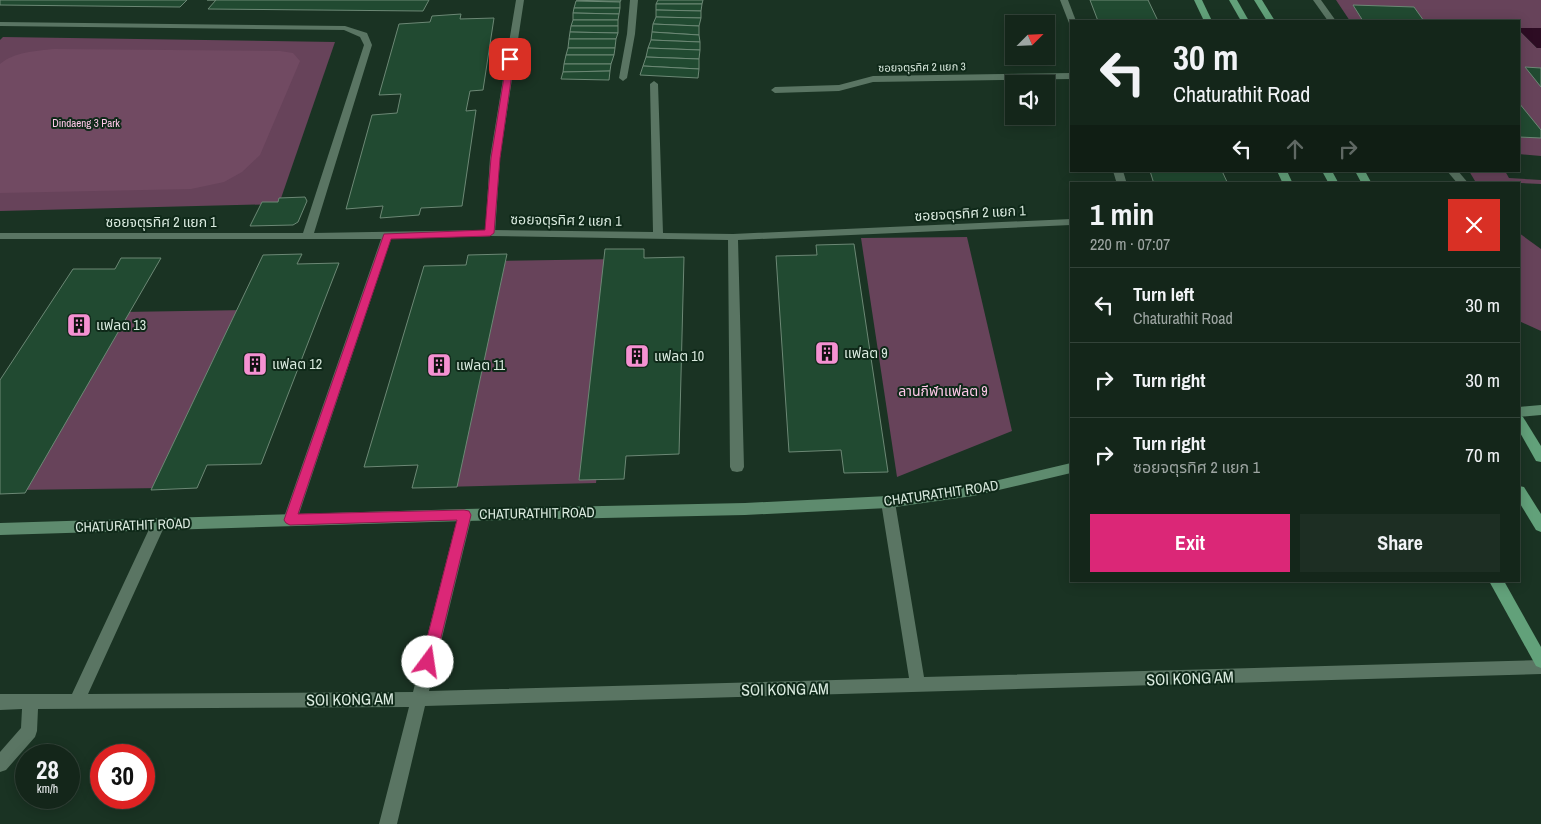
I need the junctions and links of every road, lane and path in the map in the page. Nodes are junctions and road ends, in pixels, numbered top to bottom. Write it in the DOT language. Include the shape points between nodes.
graph roads {
  1 [pos="520,0"];
  2 [pos="634,0"];
  3 [pos="1064,0"];
  4 [pos="1198,0"];
  5 [pos="1233,0"];
  6 [pos="1258,0"];
  7 [pos="1317,0"];
  8 [pos="1072,20"];
  9 [pos="1208,20"];
  10 [pos="1244,20"];
  11 [pos="1270,20"];
  12 [pos="1331,20"];
  13 [pos="0,24"];
  14 [pos="1070,76"];
  15 [pos="623,78"];
  16 [pos="654,84"];
  17 [pos="775,90"];
  18 [pos="1453,172"];
  19 [pos="1462,182"];
  20 [pos="1070,222"];
  21 [pos="490,233"];
  22 [pos="658,235"];
  23 [pos="0,236"];
  24 [pos="308,236"];
  25 [pos="387,236"];
  26 [pos="733,237"];
  27 [pos="1541,410"];
  28 [pos="1520,412"];
  29 [pos="1520,422"];
  30 [pos="1541,457"];
  31 [pos="737,466"];
  32 [pos="1070,468"];
  33 [pos="1520,493"];
  34 [pos="888,502"];
  35 [pos="464,515"];
  36 [pos="290,520"];
  37 [pos="158,525"];
  38 [pos="1541,526"];
  39 [pos="0,529"];
  40 [pos="1497,582"];
  41 [pos="1541,660"];
  42 [pos="1541,667"];
  43 [pos="918,686"];
  44 [pos="419,699"];
  45 [pos="0,702"];
  46 [pos="30,702"];
  47 [pos="76,702"];
  48 [pos="0,764"];
  49 [pos="388,824"];
  1 -- 21 [label="street" via="495,158"];
  2 -- 15 [label="street"];
  3 -- 8 [label="street"];
  4 -- 9 [label="main road"];
  5 -- 10 [label="main road"];
  6 -- 11 [label="main road"];
  7 -- 12 [label="street"];
  13 -- 24 [label="street" via="345,28 364,35 368,45"];
  14 -- 17 [label="street, ซอยจตุรทิศ 2 แยก 3" via="872,79 838,88"];
  16 -- 22 [label="street"];
  18 -- 19 [label="street"];
  20 -- 26 [label="street, ซอยจตุรทิศ 2 แยก 1"];
  21 -- 22 [label="street, ซอยจตุรทิศ 2 แยก 1"];
  21 -- 25 [label="street, ซอยจตุรทิศ 2 แยก 1"];
  22 -- 26 [label="street, ซอยจตุรทิศ 2 แยก 1"];
  23 -- 24 [label="street, ซอยจตุรทิศ 2 แยก 1"];
  24 -- 25 [label="street, ซอยจตุรทิศ 2 แยก 1"];
  25 -- 36 [label="street"];
  26 -- 31 [label="street"];
  27 -- 28 [label="street"];
  29 -- 30 [label="main road"];
  32 -- 34 [label="street, CHATURATHIT ROAD" via="974,491"];
  33 -- 38 [label="main road"];
  34 -- 35 [label="street, CHATURATHIT ROAD" via="745,509"];
  34 -- 43 [label="street"];
  35 -- 36 [label="street, CHATURATHIT ROAD"];
  35 -- 44 [label="street"];
  36 -- 37 [label="street, CHATURATHIT ROAD"];
  37 -- 39 [label="street, CHATURATHIT ROAD"];
  37 -- 47 [label="street"];
  40 -- 41 [label="main road"];
  42 -- 43 [label="street, SOI KONG AM"];
  43 -- 44 [label="street, SOI KONG AM"];
  44 -- 47 [label="street, SOI KONG AM"];
  44 -- 49 [label="street"];
  45 -- 46 [label="street, SOI KONG AM"];
  46 -- 47 [label="street, SOI KONG AM"];
  46 -- 48 [label="street" via="29,731"];
}
